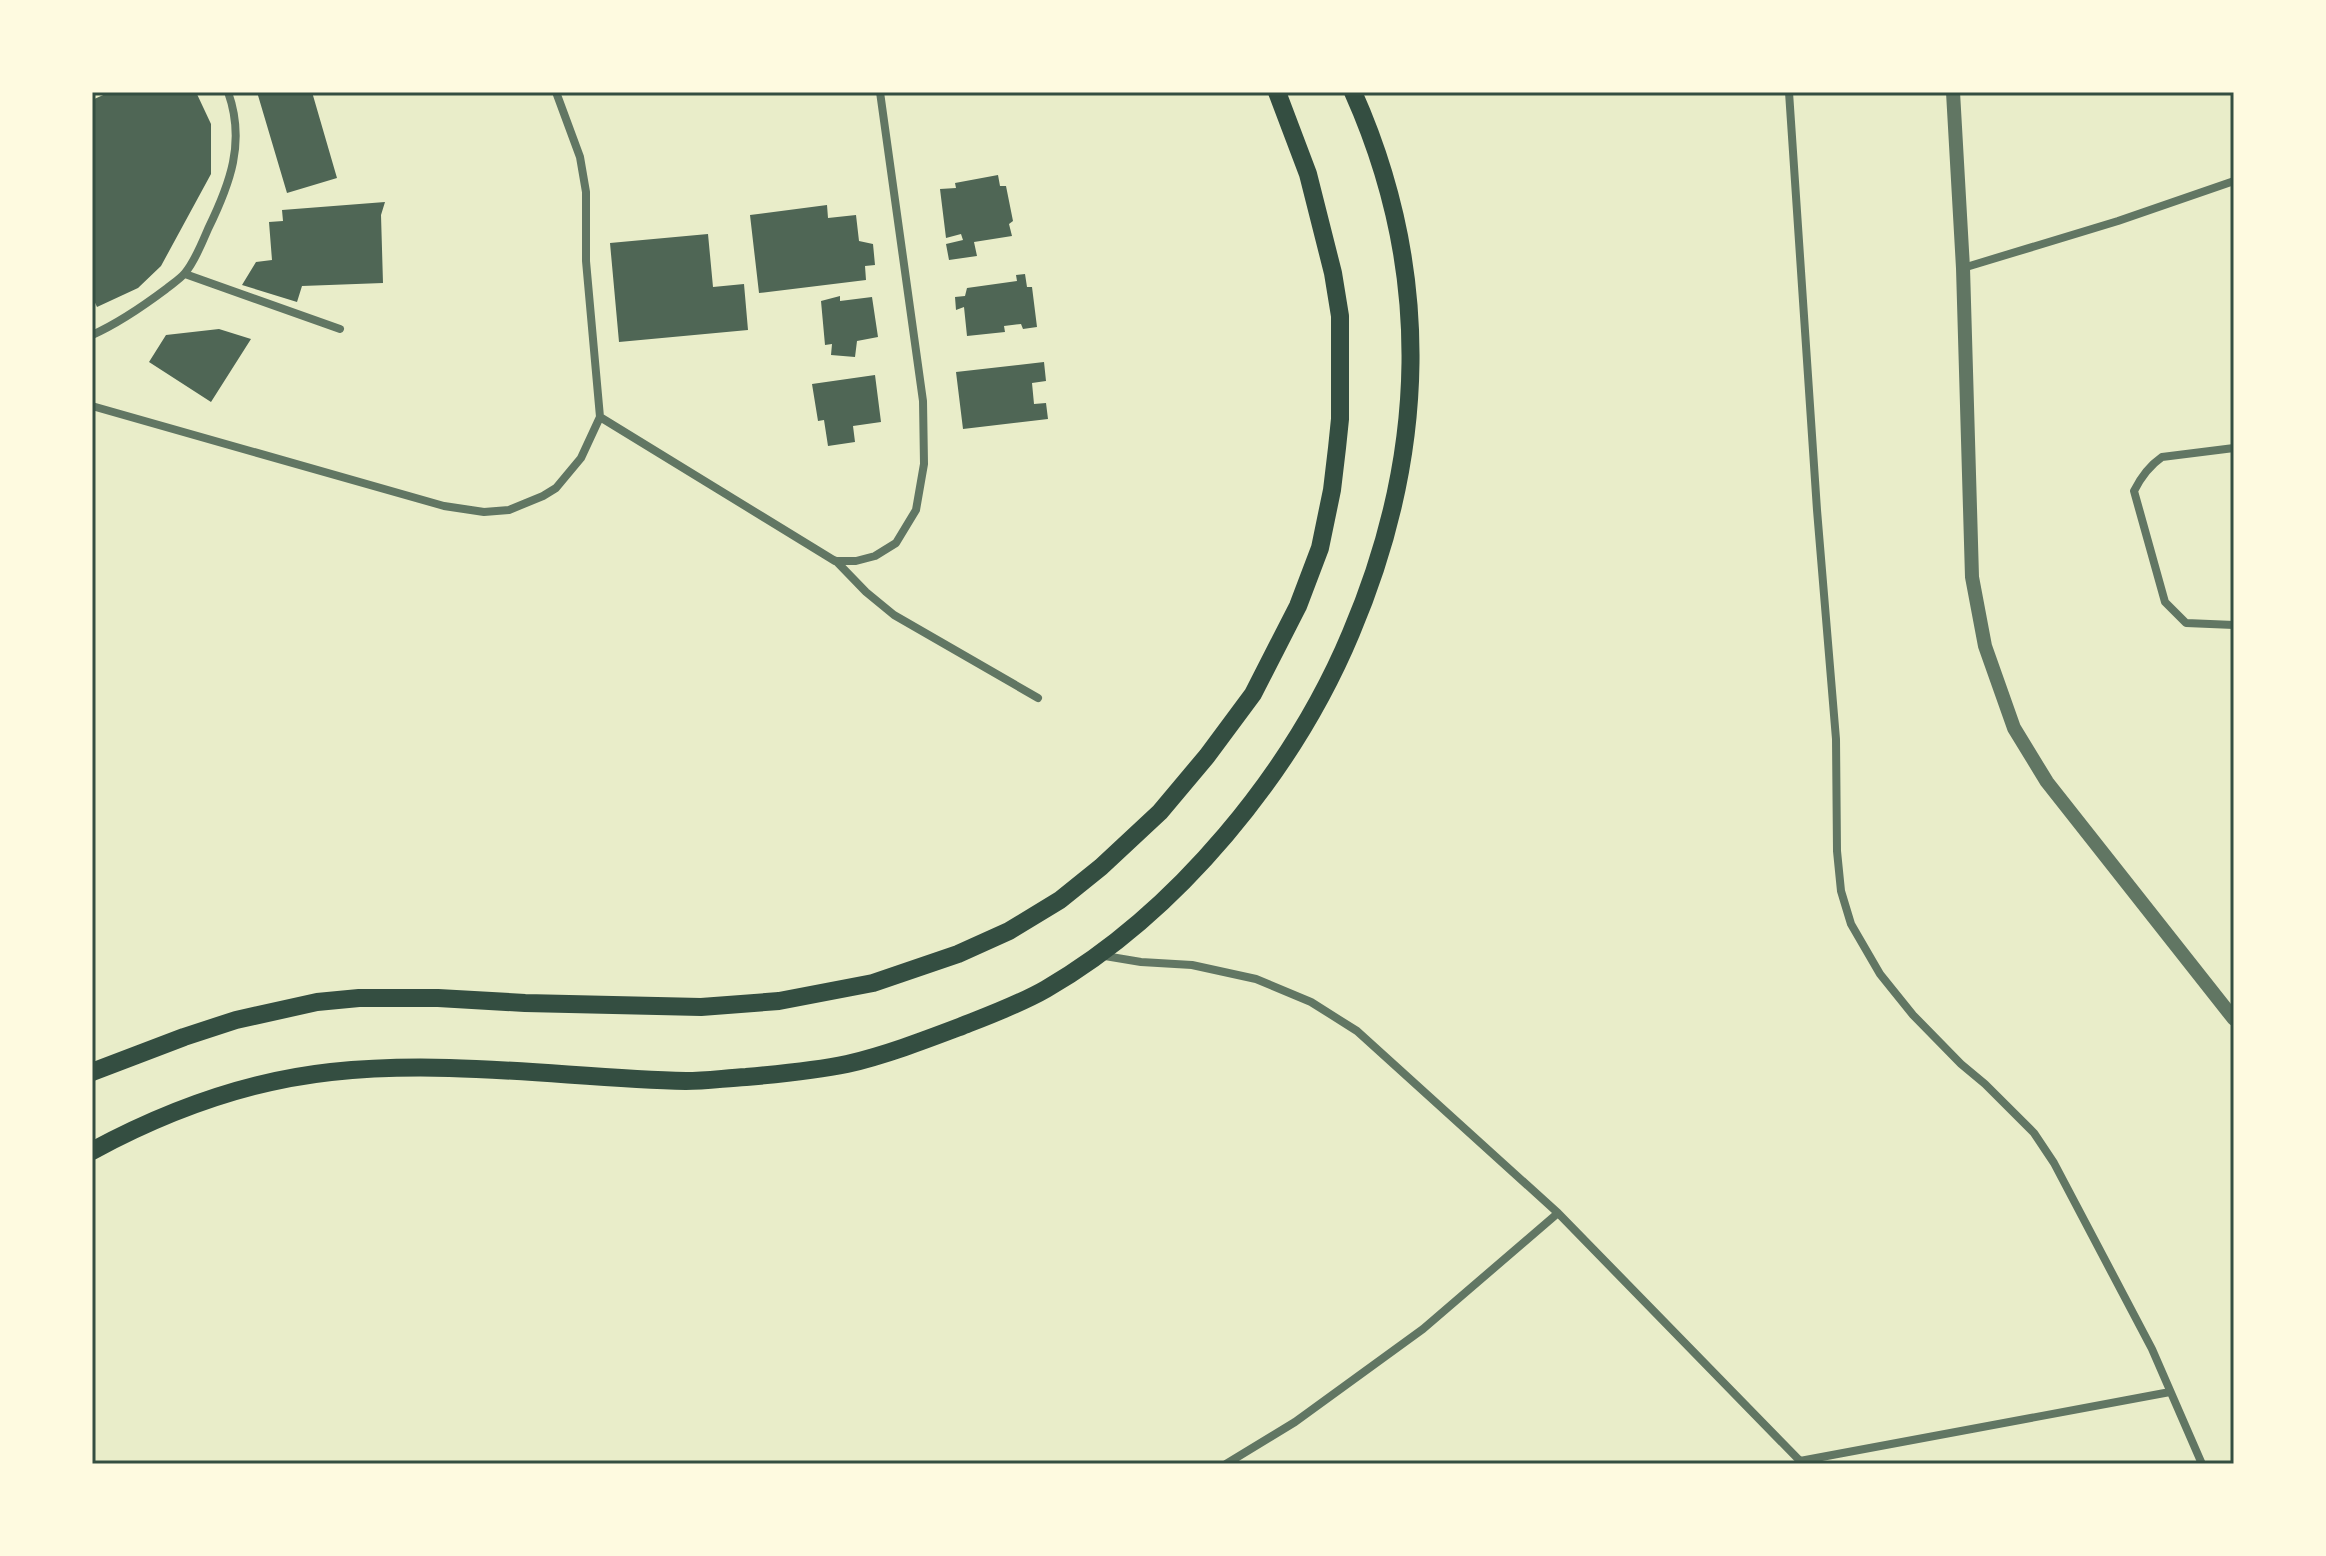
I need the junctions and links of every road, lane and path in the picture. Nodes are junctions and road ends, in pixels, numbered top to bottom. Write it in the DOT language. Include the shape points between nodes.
graph roads {
  1 [pos="228,92"];
  2 [pos="556,92"];
  3 [pos="880,92"];
  4 [pos="1277,92"];
  5 [pos="1353,92"];
  6 [pos="1789,92"];
  7 [pos="1953,92"];
  8 [pos="2234,181"];
  9 [pos="1963,268"];
  10 [pos="185,274"];
  11 [pos="340,329"];
  12 [pos="92,335"];
  13 [pos="92,406"];
  14 [pos="600,417"];
  15 [pos="2234,448"];
  16 [pos="835,561"];
  17 [pos="2234,625"];
  18 [pos="1038,698"];
  19 [pos="1098,955"];
  20 [pos="2234,1019"];
  21 [pos="92,1072"];
  22 [pos="92,1151"];
  23 [pos="1558,1213"];
  24 [pos="2170,1392"];
  25 [pos="1801,1462"];
  26 [pos="1226,1464"];
  27 [pos="2202,1464"];
  1 -- 10 [label="street" via="236,134 233,169"];
  2 -- 14 [label="street" via="580,157 586,192 586,261"];
  3 -- 16 [label="street" via="923,401 924,464 916,510 896,543 875,556"];
  4 -- 21 [label="main road" via="1308,174 1340,316 1340,419 1320,548 1298,606 1253,694 1160,812 1101,867 1009,931 873,983 779,1001 701,1007 438,998 317,1002 236,1020"];
  5 -- 19 [label="main road" via="1398,229 1410,315 1407,419 1385,541 1342,655 1270,781 1165,899"];
  6 -- 24 [label="street" via="1836,739 1841,891 1851,924 1880,974 1913,1015 2041,1143"];
  7 -- 9 [label="street"];
  8 -- 9 [label="street"];
  9 -- 20 [label="street" via="1972,577 1985,646 2014,728 2047,782"];
  10 -- 11 [label="street"];
  10 -- 12 [label="street" via="137,311"];
  13 -- 14 [label="street" via="426,503 484,512 521,507 556,488 581,458"];
  14 -- 16 [label="street"];
  15 -- 17 [label="street" via="2162,457 2134,491 2165,602 2186,623"];
  16 -- 18 [label="street" via="894,615"];
  19 -- 22 [label="main road" via="1044,991 996,1012 851,1063 691,1081 470,1069 330,1072 238,1089"];
  19 -- 23 [label="street" via="1224,970 1311,1002 1378,1048"];
  23 -- 25 [label="street"];
  23 -- 26 [label="street" via="1423,1329 1295,1422"];
  24 -- 25 [label="street"];
  24 -- 27 [label="street"];
}
